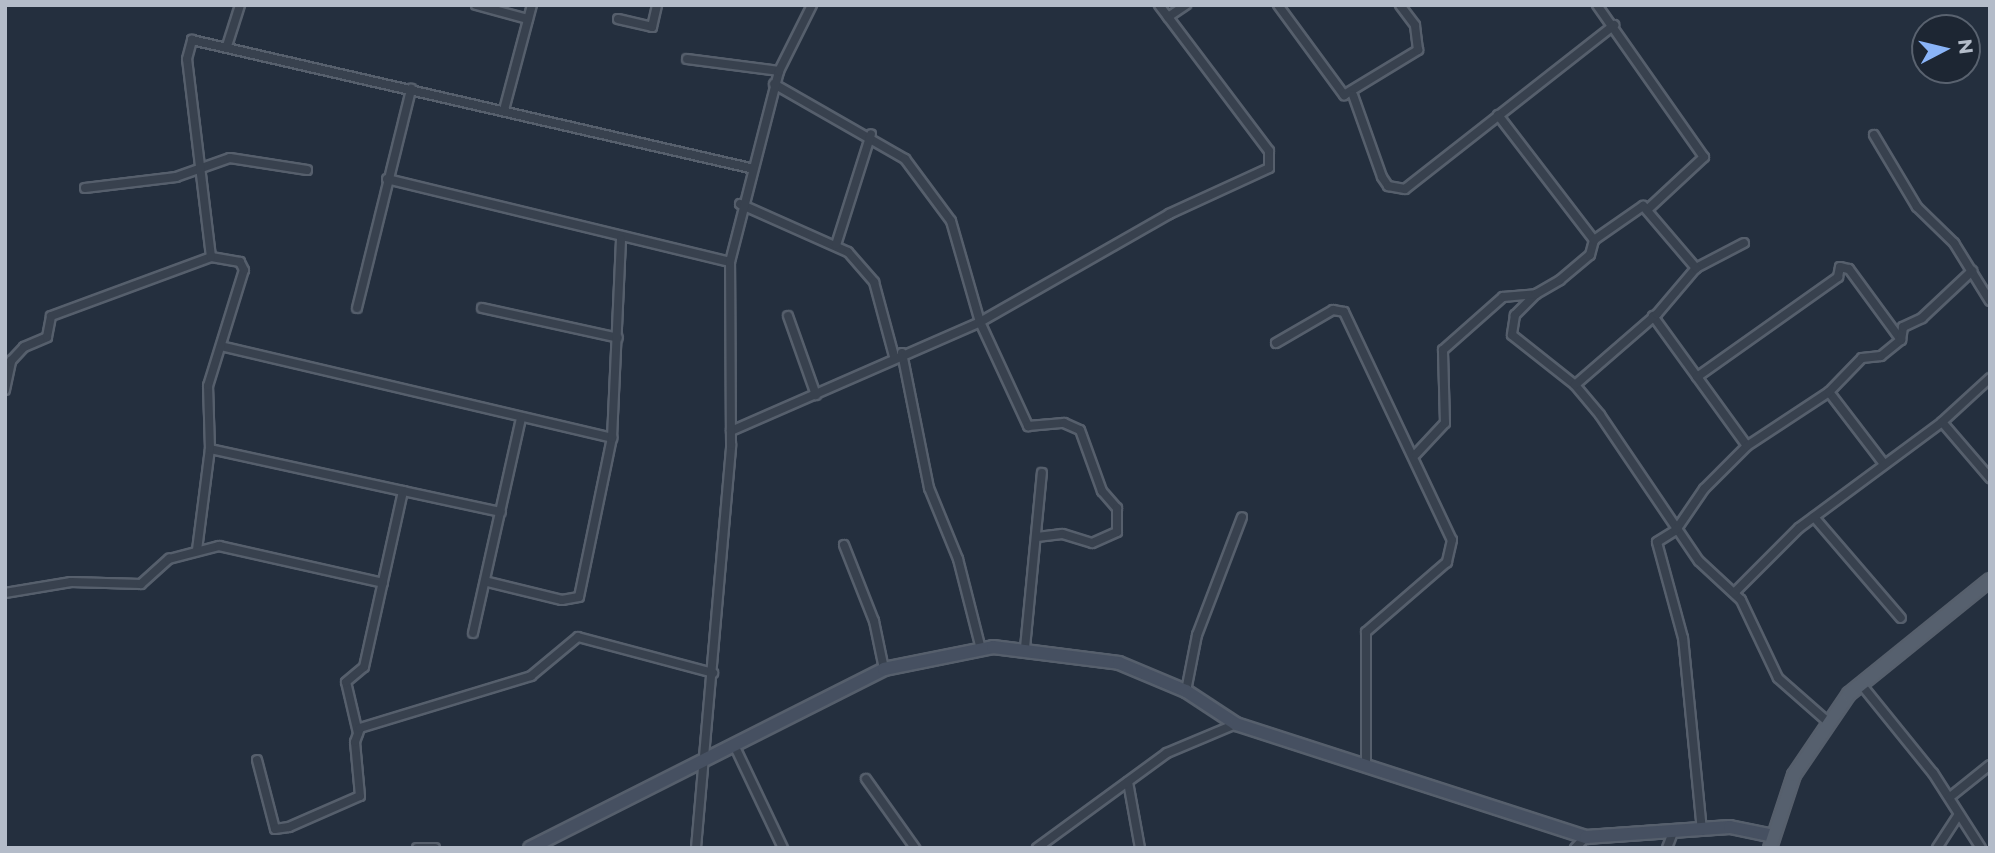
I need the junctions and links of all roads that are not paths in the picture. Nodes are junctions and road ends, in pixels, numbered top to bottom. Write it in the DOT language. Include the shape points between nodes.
graph roads {
  1 [pos="240,5"];
  2 [pos="476,5"];
  3 [pos="532,5"];
  4 [pos="657,5"];
  5 [pos="812,5"];
  6 [pos="1159,5"];
  7 [pos="1186,5"];
  8 [pos="1278,5"];
  9 [pos="1400,5"];
  10 [pos="1597,5"];
  11 [pos="1168,17"];
  12 [pos="528,19"];
  13 [pos="618,19"];
  14 [pos="1614,25"];
  15 [pos="227,47"];
  16 [pos="687,59"];
  17 [pos="779,71"];
  18 [pos="774,84"];
  19 [pos="411,89"];
  20 [pos="1353,95"];
  21 [pos="504,110"];
  22 [pos="1498,115"];
  23 [pos="871,134"];
  24 [pos="1874,135"];
  25 [pos="750,168"];
  26 [pos="200,170"];
  27 [pos="307,170"];
  28 [pos="387,179"];
  29 [pos="85,187"];
  30 [pos="740,204"];
  31 [pos="1648,209"];
  32 [pos="621,239"];
  33 [pos="1594,240"];
  34 [pos="1744,243"];
  35 [pos="836,245"];
  36 [pos="211,257"];
  37 [pos="730,262"];
  38 [pos="1696,268"];
  39 [pos="1972,271"];
  40 [pos="1536,294"];
  41 [pos="1990,302"];
  42 [pos="482,308"];
  43 [pos="357,309"];
  44 [pos="788,316"];
  45 [pos="1653,316"];
  46 [pos="980,322"];
  47 [pos="618,338"];
  48 [pos="1901,340"];
  49 [pos="1276,343"];
  50 [pos="225,347"];
  51 [pos="898,354"];
  52 [pos="1697,377"];
  53 [pos="1990,377"];
  54 [pos="1575,385"];
  55 [pos="5,390"];
  56 [pos="1829,392"];
  57 [pos="816,395"];
  58 [pos="521,418"];
  59 [pos="1942,422"];
  60 [pos="731,431"];
  61 [pos="611,438"];
  62 [pos="1748,446"];
  63 [pos="210,449"];
  64 [pos="1416,454"];
  65 [pos="1884,464"];
  66 [pos="1042,474"];
  67 [pos="1990,478"];
  68 [pos="403,491"];
  69 [pos="502,512"];
  70 [pos="1242,517"];
  71 [pos="1814,517"];
  72 [pos="1676,530"];
  73 [pos="1039,537"];
  74 [pos="844,545"];
  75 [pos="197,550"];
  76 [pos="1990,580"];
  77 [pos="488,582"];
  78 [pos="383,583"];
  79 [pos="5,593"];
  80 [pos="1734,593"];
  81 [pos="1901,618"];
  82 [pos="473,633"];
  83 [pos="1026,648"];
  84 [pos="981,649"];
  85 [pos="884,668"];
  86 [pos="713,673"];
  87 [pos="1860,683"];
  88 [pos="1186,691"];
  89 [pos="1828,722"];
  90 [pos="1236,724"];
  91 [pos="358,733"];
  92 [pos="735,747"];
  93 [pos="257,760"];
  94 [pos="706,760"];
  95 [pos="1366,764"];
  96 [pos="1990,765"];
  97 [pos="866,779"];
  98 [pos="1128,782"];
  99 [pos="1950,797"];
  100 [pos="1958,816"];
  101 [pos="1674,830"];
  102 [pos="1702,831"];
  103 [pos="1586,837"];
  104 [pos="1772,842"];
  105 [pos="418,848"];
  106 [pos="435,848"];
  107 [pos="530,848"];
  108 [pos="696,848"];
  109 [pos="783,848"];
  110 [pos="915,848"];
  111 [pos="1037,848"];
  112 [pos="1140,848"];
  113 [pos="1574,848"];
  114 [pos="1667,848"];
  115 [pos="1937,848"];
  116 [pos="1981,848"];
  1 -- 15 [label="street"];
  2 -- 12 [label="street"];
  3 -- 12 [label="street"];
  4 -- 13 [label="street" via="652,27"];
  5 -- 17 [label="street"];
  6 -- 11 [label="street"];
  7 -- 11 [label="street"];
  8 -- 20 [label="street" via="1337,87"];
  9 -- 20 [label="street" via="1415,25 1418,50"];
  10 -- 14 [label="street"];
  11 -- 46 [label="street" via="1269,151 1269,168 1169,214"];
  12 -- 21 [label="street"];
  14 -- 22 [label="street"];
  14 -- 31 [label="street" via="1704,157"];
  15 -- 19 [label="street"];
  15 -- 26 [label="street" via="188,44"];
  16 -- 17 [label="street"];
  17 -- 18 [label="street"];
  18 -- 23 [label="street"];
  18 -- 25 [label="street"];
  19 -- 21 [label="street"];
  19 -- 28 [label="street"];
  20 -- 22 [label="street" via="1382,177 1397,190"];
  21 -- 25 [label="street"];
  22 -- 33 [label="street"];
  23 -- 35 [label="street"];
  23 -- 46 [label="street" via="905,159 951,221"];
  24 -- 39 [label="street" via="1917,207 1954,243"];
  25 -- 30 [label="street"];
  26 -- 27 [label="street" via="245,158"];
  26 -- 29 [label="street"];
  26 -- 36 [label="street"];
  28 -- 32 [label="street"];
  28 -- 43 [label="street"];
  30 -- 35 [label="street"];
  30 -- 37 [label="street"];
  31 -- 33 [label="street" via="1643,206"];
  31 -- 38 [label="street"];
  32 -- 37 [label="street"];
  32 -- 47 [label="street"];
  33 -- 40 [label="street" via="1577,268"];
  34 -- 38 [label="street"];
  35 -- 51 [label="street" via="874,282"];
  36 -- 50 [label="street" via="244,268"];
  36 -- 55 [label="street" via="51,316 47,337 24,347 11,361"];
  37 -- 60 [label="street"];
  38 -- 45 [label="street"];
  39 -- 41 [label="street"];
  39 -- 48 [label="street" via="1922,318 1903,327"];
  40 -- 54 [label="street" via="1515,315 1512,335"];
  40 -- 64 [label="street" via="1503,297 1443,350 1445,423"];
  42 -- 47 [label="street"];
  44 -- 57 [label="street"];
  45 -- 52 [label="street"];
  45 -- 54 [label="street"];
  46 -- 51 [label="street"];
  46 -- 73 [label="street" via="1028,426 1078,427 1102,491 1117,508 1117,532 1107,540"];
  47 -- 61 [label="street"];
  48 -- 52 [label="street" via="1849,269 1840,267 1838,277"];
  48 -- 56 [label="street" via="1881,356 1863,358"];
  49 -- 64 [label="street" via="1333,310 1344,312"];
  50 -- 58 [label="street"];
  50 -- 63 [label="street" via="208,386"];
  51 -- 57 [label="street"];
  51 -- 84 [label="street" via="929,488 962,572"];
  52 -- 62 [label="street"];
  53 -- 59 [label="street"];
  54 -- 72 [label="street" via="1650,483"];
  56 -- 62 [label="street"];
  56 -- 65 [label="street"];
  57 -- 60 [label="street"];
  58 -- 61 [label="street"];
  58 -- 69 [label="street"];
  59 -- 65 [label="street"];
  59 -- 67 [label="street"];
  60 -- 86 [label="street"];
  61 -- 77 [label="street" via="579,597 562,600"];
  62 -- 72 [label="street" via="1704,489"];
  63 -- 68 [label="street"];
  63 -- 75 [label="street"];
  64 -- 95 [label="street" via="1453,554 1366,632"];
  65 -- 71 [label="street"];
  66 -- 73 [label="street"];
  68 -- 69 [label="street"];
  68 -- 78 [label="street"];
  69 -- 77 [label="street"];
  70 -- 88 [label="street" via="1204,613"];
  71 -- 80 [label="street"];
  71 -- 81 [label="street"];
  72 -- 80 [label="street"];
  72 -- 102 [label="street" via="1661,536 1655,551 1683,638"];
  73 -- 83 [label="street" via="1035,532"];
  74 -- 85 [label="street" via="874,621"];
  75 -- 78 [label="street" via="219,546"];
  75 -- 79 [label="street" via="169,559 141,584 71,582"];
  76 -- 87 [label="main road"];
  77 -- 82 [label="street"];
  78 -- 91 [label="street" via="364,667 346,682"];
  80 -- 89 [label="street" via="1778,678"];
  83 -- 84 [label="street"];
  83 -- 88 [label="street" via="1119,663"];
  84 -- 85 [label="street"];
  85 -- 92 [label="street"];
  86 -- 91 [label="street" via="578,637 531,676"];
  86 -- 94 [label="street"];
  87 -- 89 [label="main road"];
  87 -- 99 [label="street"];
  88 -- 90 [label="street"];
  89 -- 104 [label="main road" via="1794,775"];
  90 -- 95 [label="street"];
  90 -- 98 [label="street" via="1167,753"];
  91 -- 93 [label="street" via="360,796 289,827 275,829"];
  92 -- 94 [label="street"];
  92 -- 109 [label="street"];
  94 -- 107 [label="street"];
  94 -- 108 [label="street"];
  95 -- 103 [label="street"];
  96 -- 99 [label="street"];
  97 -- 110 [label="street"];
  98 -- 111 [label="street"];
  98 -- 112 [label="street"];
  99 -- 100 [label="street"];
  100 -- 115 [label="street"];
  100 -- 116 [label="street"];
  101 -- 102 [label="street"];
  101 -- 103 [label="street"];
  101 -- 114 [label="street"];
  102 -- 104 [label="street" via="1743,827"];
  103 -- 113 [label="street"];
  105 -- 106 [label="street"];
}
